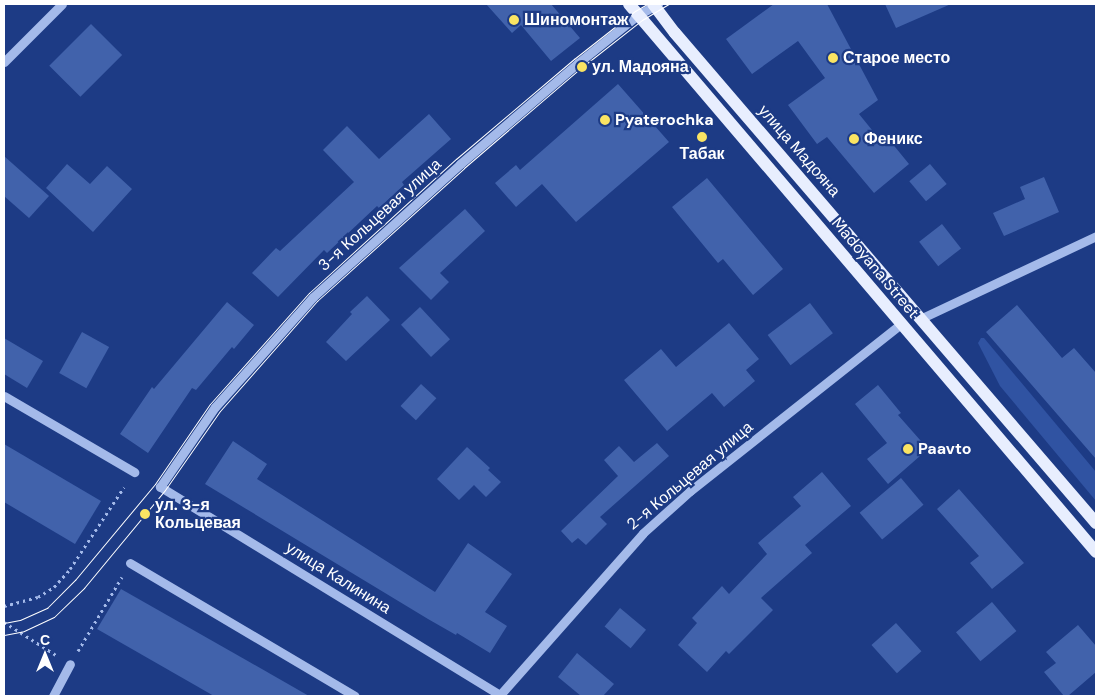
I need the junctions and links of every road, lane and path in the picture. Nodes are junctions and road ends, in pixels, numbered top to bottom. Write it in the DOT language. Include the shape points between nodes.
graph roads {
  1 [pos="62,4"];
  2 [pos="629,4"];
  3 [pos="655,4"];
  4 [pos="638,15"];
  5 [pos="4,62"];
  6 [pos="1096,236"];
  7 [pos="922,318"];
  8 [pos="901,324"];
  9 [pos="4,396"];
  10 [pos="134,472"];
  11 [pos="160,487"];
  12 [pos="1096,524"];
  13 [pos="1096,552"];
  14 [pos="130,563"];
  15 [pos="4,606"];
  16 [pos="4,622"];
  17 [pos="70,664"];
  18 [pos="53,696"];
  19 [pos="354,696"];
  20 [pos="499,696"];
  1 -- 5 [label="street"];
  2 -- 4 [label="main road, Madoyana Street"];
  3 -- 4 [label="street, 3-я Кольцевая улица"];
  3 -- 7 [label="main road, улица Мадояна" via="675,33"];
  4 -- 8 [label="main road, Madoyana Street"];
  4 -- 11 [label="street, 3-я Кольцевая улица" via="468,157 313,296 215,407"];
  6 -- 7 [label="street"];
  7 -- 12 [label="main road, улица Мадояна"];
  8 -- 13 [label="main road, Madoyana Street"];
  8 -- 20 [label="street, 2-я Кольцевая улица" via="690,491 643,533"];
  9 -- 10 [label="street"];
  10 -- 15 [label="path" via="70,569 54,587 38,597"];
  11 -- 20 [label="street, улица Калинина"];
  14 -- 17 [label="path"];
  14 -- 19 [label="street"];
  16 -- 17 [label="path"];
  17 -- 18 [label="street"];
}
